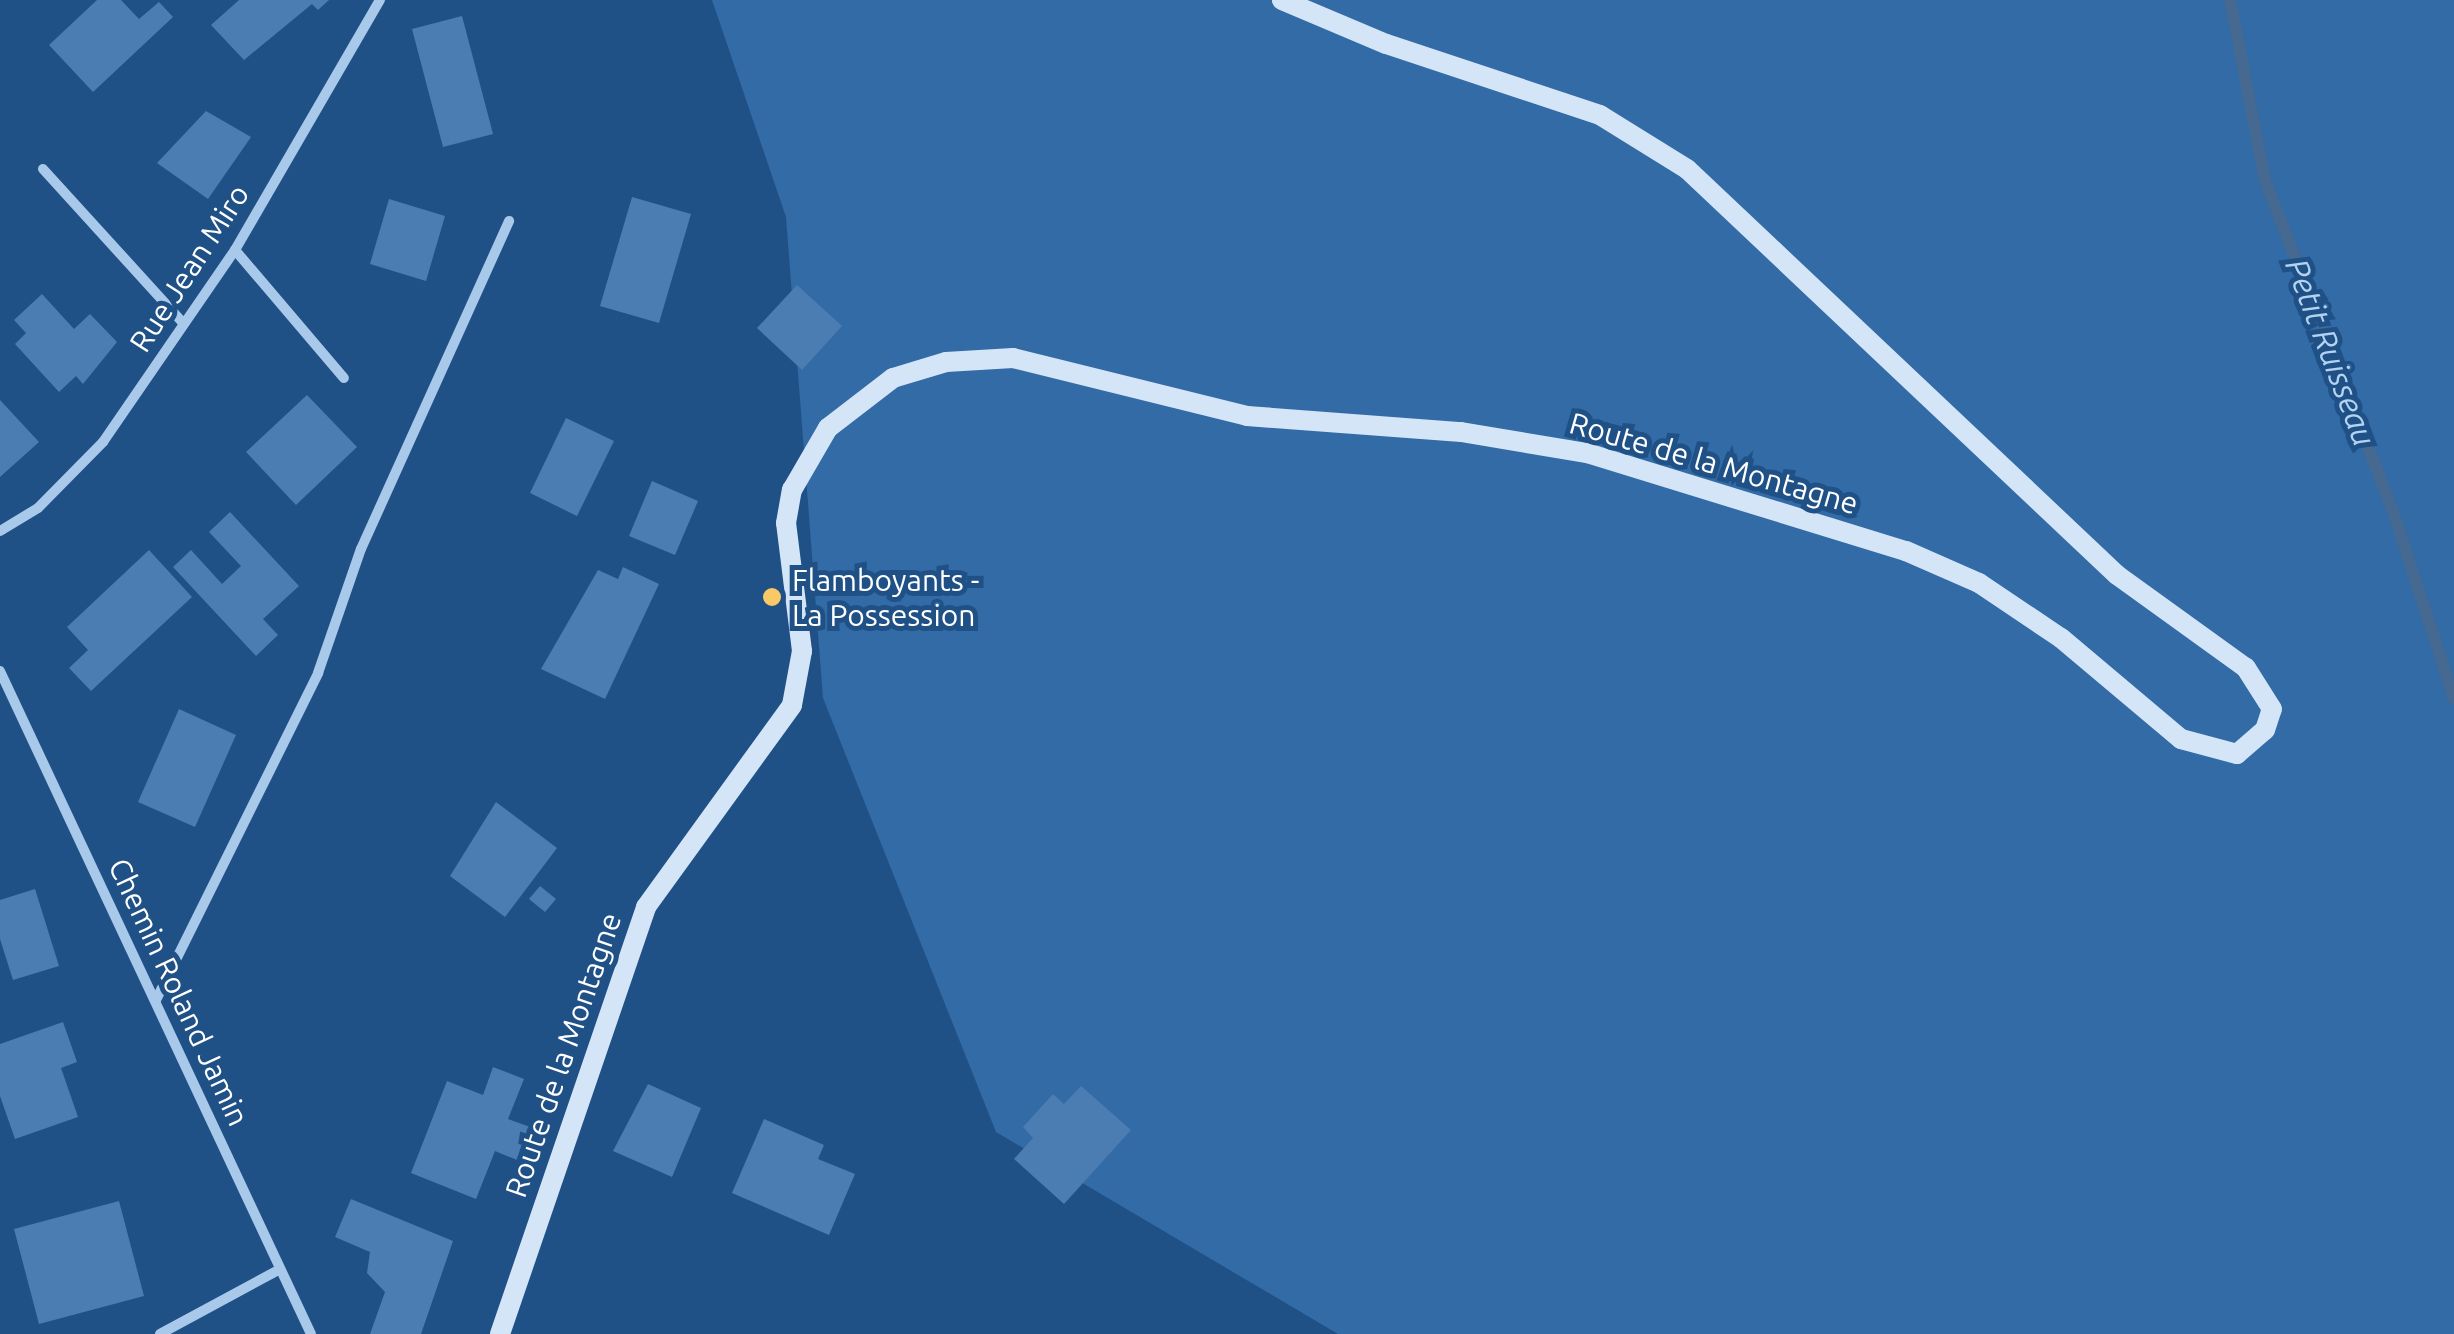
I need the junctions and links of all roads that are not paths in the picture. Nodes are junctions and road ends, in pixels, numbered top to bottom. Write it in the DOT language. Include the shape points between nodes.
graph roads {
  1 [pos="380,0"];
  2 [pos="1282,0"];
  3 [pos="44,169"];
  4 [pos="508,221"];
  5 [pos="235,250"];
  6 [pos="182,323"];
  7 [pos="344,378"];
  8 [pos="0,531"];
  9 [pos="0,671"];
  10 [pos="156,1000"];
  11 [pos="280,1270"];
  12 [pos="160,1334"];
  13 [pos="310,1334"];
  14 [pos="500,1334"];
  1 -- 5 [label="street, Rue Jean Miro"];
  2 -- 14 [label="main road, Route de la Montagne" via="1386,44 1600,115 1687,168 2117,575 2246,668 2272,709 2266,730 2237,754 2181,739 2061,638 1979,583 1906,551 1587,453 1460,432 1247,416 1013,358 946,362 893,378 828,428 792,490 786,523 802,651 792,705 646,907"];
  3 -- 6 [label="street"];
  4 -- 10 [label="street" via="361,549 318,673"];
  5 -- 6 [label="street, Rue Jean Miro"];
  5 -- 7 [label="street"];
  6 -- 8 [label="street, Rue Jean Miro" via="103,442 38,508"];
  9 -- 10 [label="street, Chemin Roland Jamin"];
  10 -- 11 [label="street, Chemin Roland Jamin"];
  11 -- 12 [label="street"];
  11 -- 13 [label="street, Chemin Roland Jamin"];
}
